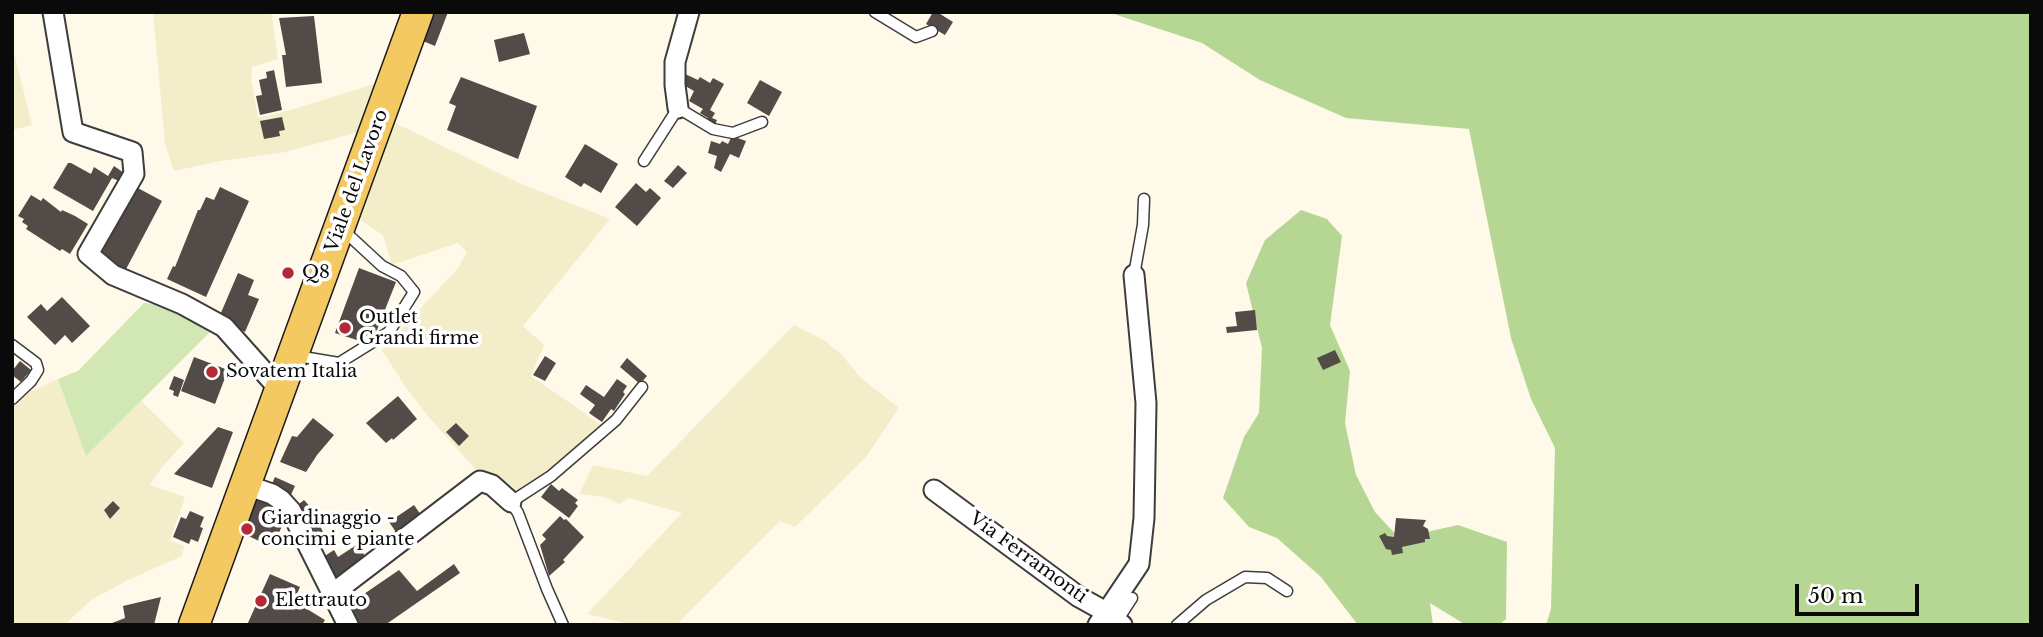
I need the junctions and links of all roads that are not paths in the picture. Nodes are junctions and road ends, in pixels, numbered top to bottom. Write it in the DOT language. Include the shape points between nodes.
graph roads {
  1 [pos="53,12"];
  2 [pos="418,12"];
  3 [pos="689,12"];
  4 [pos="875,12"];
  5 [pos="932,31"];
  6 [pos="678,107"];
  7 [pos="762,122"];
  8 [pos="644,161"];
  9 [pos="1144,199"];
  10 [pos="340,226"];
  11 [pos="1133,275"];
  12 [pos="12,345"];
  13 [pos="293,355"];
  14 [pos="642,387"];
  15 [pos="281,391"];
  16 [pos="12,400"];
  17 [pos="246,485"];
  18 [pos="934,490"];
  19 [pos="512,502"];
  20 [pos="1287,591"];
  21 [pos="332,594"];
  22 [pos="1132,598"];
  23 [pos="1111,621"];
  24 [pos="194,625"];
  25 [pos="348,625"];
  26 [pos="563,625"];
  27 [pos="1177,625"];
  1 -- 15 [label="street" via="73,132 132,152 134,174 88,254 113,275 224,327"];
  2 -- 10 [label="main road, Viale del Lavoro"];
  3 -- 6 [label="street" via="674,62"];
  4 -- 5 [label="lane" via="916,37"];
  6 -- 7 [label="lane" via="713,129 733,133"];
  6 -- 8 [label="lane"];
  9 -- 11 [label="lane"];
  10 -- 13 [label="main road, Viale del Lavoro"];
  10 -- 13 [label="lane" via="414,292 389,332 338,363"];
  11 -- 23 [label="street" via="1146,403 1144,518 1139,564"];
  12 -- 16 [label="lane" via="36,363 38,370"];
  13 -- 15 [label="main road, Viale del Lavoro"];
  14 -- 19 [label="lane" via="616,420 551,476"];
  15 -- 17 [label="main road, Viale del Lavoro"];
  17 -- 21 [label="street" via="272,494 291,511"];
  17 -- 24 [label="main road, Viale del Lavoro"];
  18 -- 23 [label="street, Via Ferramonti"];
  19 -- 21 [label="street" via="480,481"];
  19 -- 26 [label="lane"];
  20 -- 27 [label="lane" via="1267,578 1245,577 1206,600"];
  21 -- 25 [label="street"];
  22 -- 23 [label="lane"];
}
